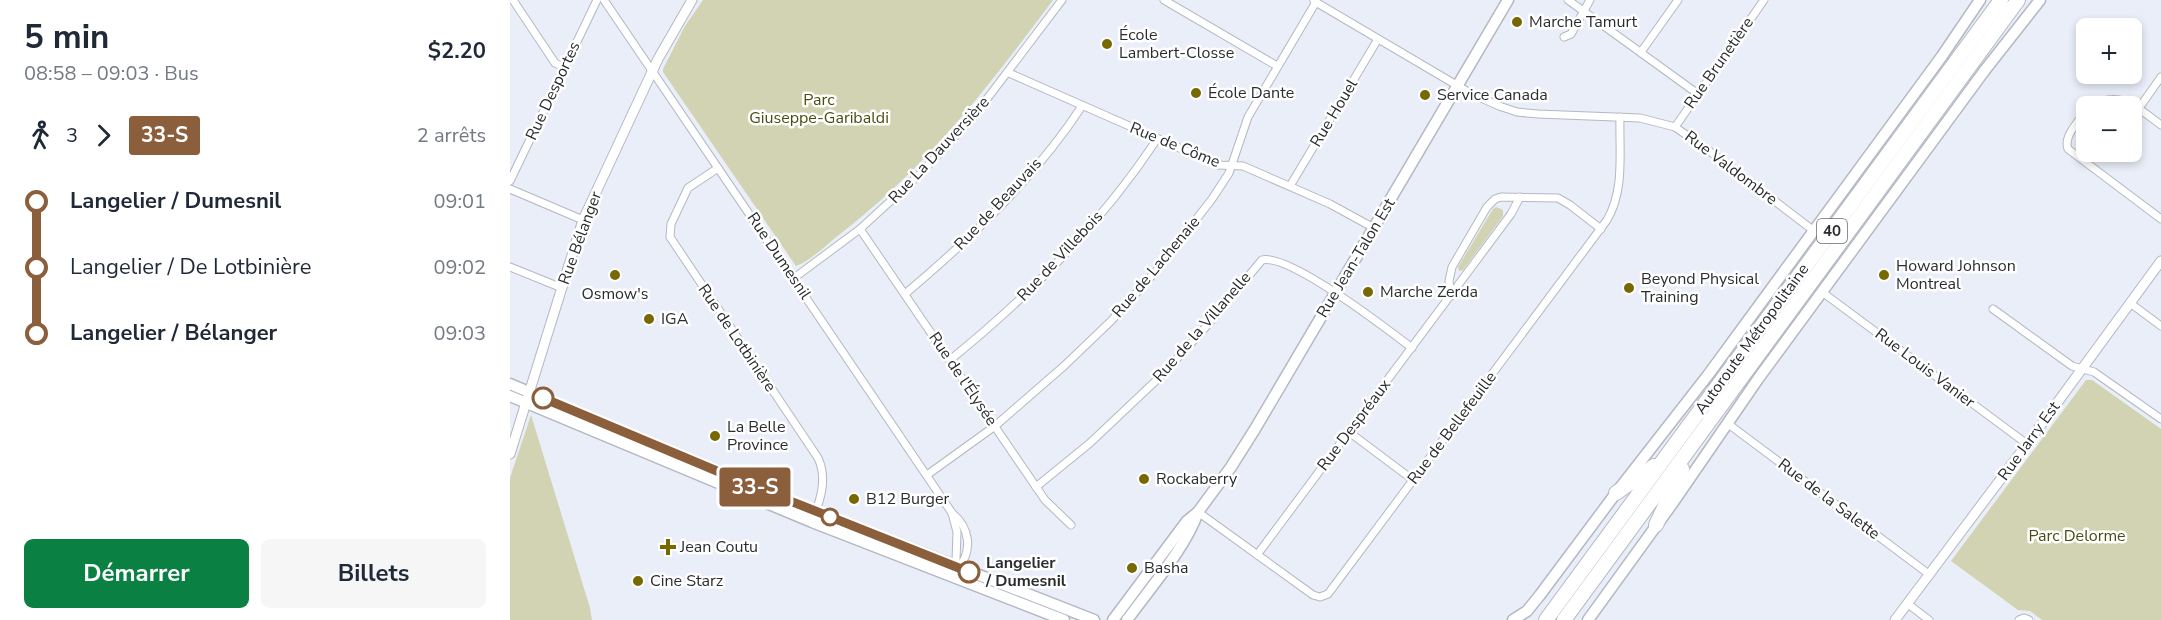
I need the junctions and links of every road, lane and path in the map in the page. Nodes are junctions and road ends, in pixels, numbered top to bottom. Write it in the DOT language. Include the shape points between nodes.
graph roads {
  1 [pos="513,0"];
  2 [pos="597,0"];
  3 [pos="604,0"];
  4 [pos="692,0"];
  5 [pos="1062,0"];
  6 [pos="1164,0"];
  7 [pos="1508,0"];
  8 [pos="1569,0"];
  9 [pos="1590,0"];
  10 [pos="1678,0"];
  11 [pos="1764,0"];
  12 [pos="1980,0"];
  13 [pos="2001,0"];
  14 [pos="2018,0"];
  15 [pos="2040,0"];
  16 [pos="1314,1"];
  17 [pos="1584,11"];
  18 [pos="1564,37"];
  19 [pos="1378,39"];
  20 [pos="1641,52"];
  21 [pos="1277,66"];
  22 [pos="564,67"];
  23 [pos="652,72"];
  24 [pos="1009,73"];
  25 [pos="2161,77"];
  26 [pos="1458,86"];
  27 [pos="1698,94"];
  28 [pos="2142,104"];
  29 [pos="1082,106"];
  30 [pos="2142,110"];
  31 [pos="1620,117"];
  32 [pos="2161,125"];
  33 [pos="2076,126"];
  34 [pos="1675,127"];
  35 [pos="1157,139"];
  36 [pos="2076,155"];
  37 [pos="2085,162"];
  38 [pos="1232,164"];
  39 [pos="718,168"];
  40 [pos="510,182"];
  41 [pos="1290,186"];
  42 [pos="510,189"];
  43 [pos="1520,197"];
  44 [pos="2161,219"];
  45 [pos="583,220"];
  46 [pos="1374,228"];
  47 [pos="860,229"];
  48 [pos="1601,229"];
  49 [pos="1814,231"];
  50 [pos="2161,261"];
  51 [pos="510,267"];
  52 [pos="794,279"];
  53 [pos="562,288"];
  54 [pos="1335,292"];
  55 [pos="1822,292"];
  56 [pos="905,294"];
  57 [pos="1451,296"];
  58 [pos="2130,303"];
  59 [pos="1993,309"];
  60 [pos="2161,326"];
  61 [pos="1412,348"];
  62 [pos="950,360"];
  63 [pos="2082,369"];
  64 [pos="510,384"];
  65 [pos="510,396"];
  66 [pos="528,397"];
  67 [pos="2161,419"];
  68 [pos="1727,423"];
  69 [pos="995,426"];
  70 [pos="1349,432"];
  71 [pos="2027,444"];
  72 [pos="1692,445"];
  73 [pos="510,454"];
  74 [pos="1667,455"];
  75 [pos="927,475"];
  76 [pos="1413,480"];
  77 [pos="1036,487"];
  78 [pos="1616,493"];
  79 [pos="1198,512"];
  80 [pos="814,517"];
  81 [pos="1071,525"];
  82 [pos="1656,525"];
  83 [pos="1257,555"];
  84 [pos="956,573"];
  85 [pos="1930,574"];
  86 [pos="1908,604"];
  87 [pos="1525,616"];
  88 [pos="1064,620"];
  89 [pos="1094,620"];
  90 [pos="1113,620"];
  91 [pos="1127,620"];
  92 [pos="1513,620"];
  93 [pos="1546,620"];
  94 [pos="1564,620"];
  95 [pos="1588,620"];
  96 [pos="1896,620"];
  97 [pos="1929,620"];
  1 -- 22 [label="street" via="555,63"];
  2 -- 22 [label="street, Rue Desportes"];
  3 -- 23 [label="street, Rue Dumesnil"];
  4 -- 23 [label="street, Rue Bélanger"];
  5 -- 24 [label="street, Rue La Dauversière"];
  6 -- 21 [label="street"];
  7 -- 26 [label="main road, Rue Jean-Talon Est"];
  8 -- 17 [label="street"];
  9 -- 17 [label="street"];
  10 -- 20 [label="street"];
  11 -- 27 [label="street, Rue Brunetière"];
  12 -- 49 [label="main road"];
  13 -- 74 [label="highway, Autoroute Métropolitaine / 40"];
  14 -- 72 [label="highway, Autoroute Métropolitaine / 40"];
  15 -- 55 [label="main road"];
  16 -- 19 [label="street, Rue Valdombre"];
  16 -- 21 [label="street, Rue de Lachenaie"];
  17 -- 18 [label="street" via="1571,34"];
  17 -- 20 [label="street"];
  19 -- 26 [label="street, Rue Valdombre"];
  19 -- 41 [label="street, Rue Houel"];
  20 -- 27 [label="street"];
  21 -- 38 [label="street, Rue de Lachenaie" via="1248,117"];
  22 -- 40 [label="street, Rue Desportes"];
  23 -- 39 [label="street, Rue Dumesnil"];
  23 -- 45 [label="street, Rue Bélanger"];
  24 -- 29 [label="street, Rue de Côme"];
  24 -- 47 [label="street, Rue La Dauversière" via="952,141"];
  25 -- 28 [label="street"];
  26 -- 31 [label="street, Rue Valdombre" via="1517,112"];
  26 -- 46 [label="main road, Rue Jean-Talon Est"];
  27 -- 34 [label="street, Rue Brunetière"];
  29 -- 35 [label="street, Rue de Côme"];
  29 -- 56 [label="street, Rue de Beauvais" via="990,216"];
  30 -- 32 [label="street"];
  31 -- 34 [label="street, Rue Valdombre" via="1650,119"];
  31 -- 48 [label="street, Rue de Bellefeuille" via="1617,200"];
  33 -- 36 [label="street" via="2066,140"];
  34 -- 49 [label="street, Rue Valdombre"];
  35 -- 38 [label="street, Rue de Côme" via="1218,165"];
  35 -- 62 [label="street, Rue de Villebois" via="1069,250 1022,298"];
  37 -- 44 [label="street"];
  38 -- 41 [label="street, Rue de Côme"];
  38 -- 69 [label="street, Rue de Lachenaie" via="1185,235 1132,298 1064,366"];
  39 -- 52 [label="street, Rue Dumesnil"];
  39 -- 80 [label="street, Rue de Lotbinière" via="688,188 671,224 670,237 818,458 824,477"];
  41 -- 46 [label="street, Rue de Côme"];
  42 -- 45 [label="street"];
  43 -- 48 [label="street" via="1558,198"];
  43 -- 57 [label="street, Rue Despréaux"];
  43 -- 57 [label="street" via="1501,197 1491,202 1452,267"];
  45 -- 53 [label="street, Rue Bélanger"];
  46 -- 54 [label="main road, Rue Jean-Talon Est"];
  47 -- 52 [label="street, Rue La Dauversière"];
  47 -- 56 [label="street, Rue de l'Élysée"];
  48 -- 76 [label="street, Rue de Bellefeuille"];
  49 -- 78 [label="main road"];
  50 -- 58 [label="street, Rue Jarry Est"];
  51 -- 53 [label="street"];
  52 -- 75 [label="street, Rue Dumesnil"];
  53 -- 66 [label="street, Rue Bélanger"];
  54 -- 61 [label="street, Rue de la Villanelle"];
  54 -- 77 [label="street, Rue de la Villanelle" via="1273,260 1265,258 1258,262 1163,374 1090,443"];
  54 -- 79 [label="main road, Rue Jean-Talon Est" via="1240,453"];
  55 -- 68 [label="main road"];
  55 -- 71 [label="street, Rue Louis Vanier"];
  56 -- 62 [label="street, Rue de l'Élysée"];
  57 -- 61 [label="street, Rue Despréaux"];
  58 -- 60 [label="street"];
  58 -- 63 [label="street, Rue Jarry Est"];
  59 -- 63 [label="street" via="2072,366"];
  61 -- 70 [label="street, Rue Despréaux"];
  62 -- 69 [label="street, Rue de l'Élysée"];
  63 -- 67 [label="street" via="2094,372"];
  63 -- 71 [label="street, Rue Jarry Est"];
  64 -- 66 [label="main road"];
  65 -- 66 [label="main road"];
  66 -- 73 [label="street, Rue Bélanger"];
  66 -- 80 [label="main road"];
  68 -- 82 [label="main road"];
  68 -- 85 [label="street, Rue de la Salette"];
  69 -- 75 [label="street, Rue de Lachenaie"];
  69 -- 77 [label="street, Rue de l'Élysée"];
  70 -- 76 [label="street"];
  70 -- 83 [label="street, Rue Despréaux"];
  71 -- 85 [label="street, Rue Jarry Est"];
  72 -- 82 [label="highway"];
  72 -- 94 [label="highway, Autoroute Métropolitaine / 40"];
  74 -- 78 [label="highway"];
  74 -- 93 [label="highway, Autoroute Métropolitaine / 40"];
  75 -- 84 [label="street, Rue Dumesnil" via="966,528 966,558"];
  76 -- 83 [label="street, Rue de Bellefeuille" via="1324,596 1313,596"];
  77 -- 81 [label="street, Rue de l'Élysée"];
  78 -- 87 [label="main road"];
  79 -- 83 [label="street, Rue de Bellefeuille"];
  79 -- 90 [label="main road, Rue Jean-Talon Est" via="1187,520"];
  79 -- 91 [label="main road, Rue Jean-Talon Est" via="1194,525"];
  80 -- 84 [label="main road"];
  82 -- 95 [label="main road"];
  84 -- 88 [label="main road"];
  84 -- 89 [label="main road"];
  85 -- 86 [label="street, Rue Jarry Est"];
  86 -- 96 [label="street, Rue Jarry Est"];
  86 -- 97 [label="street"];
  87 -- 92 [label="main road"];
}
